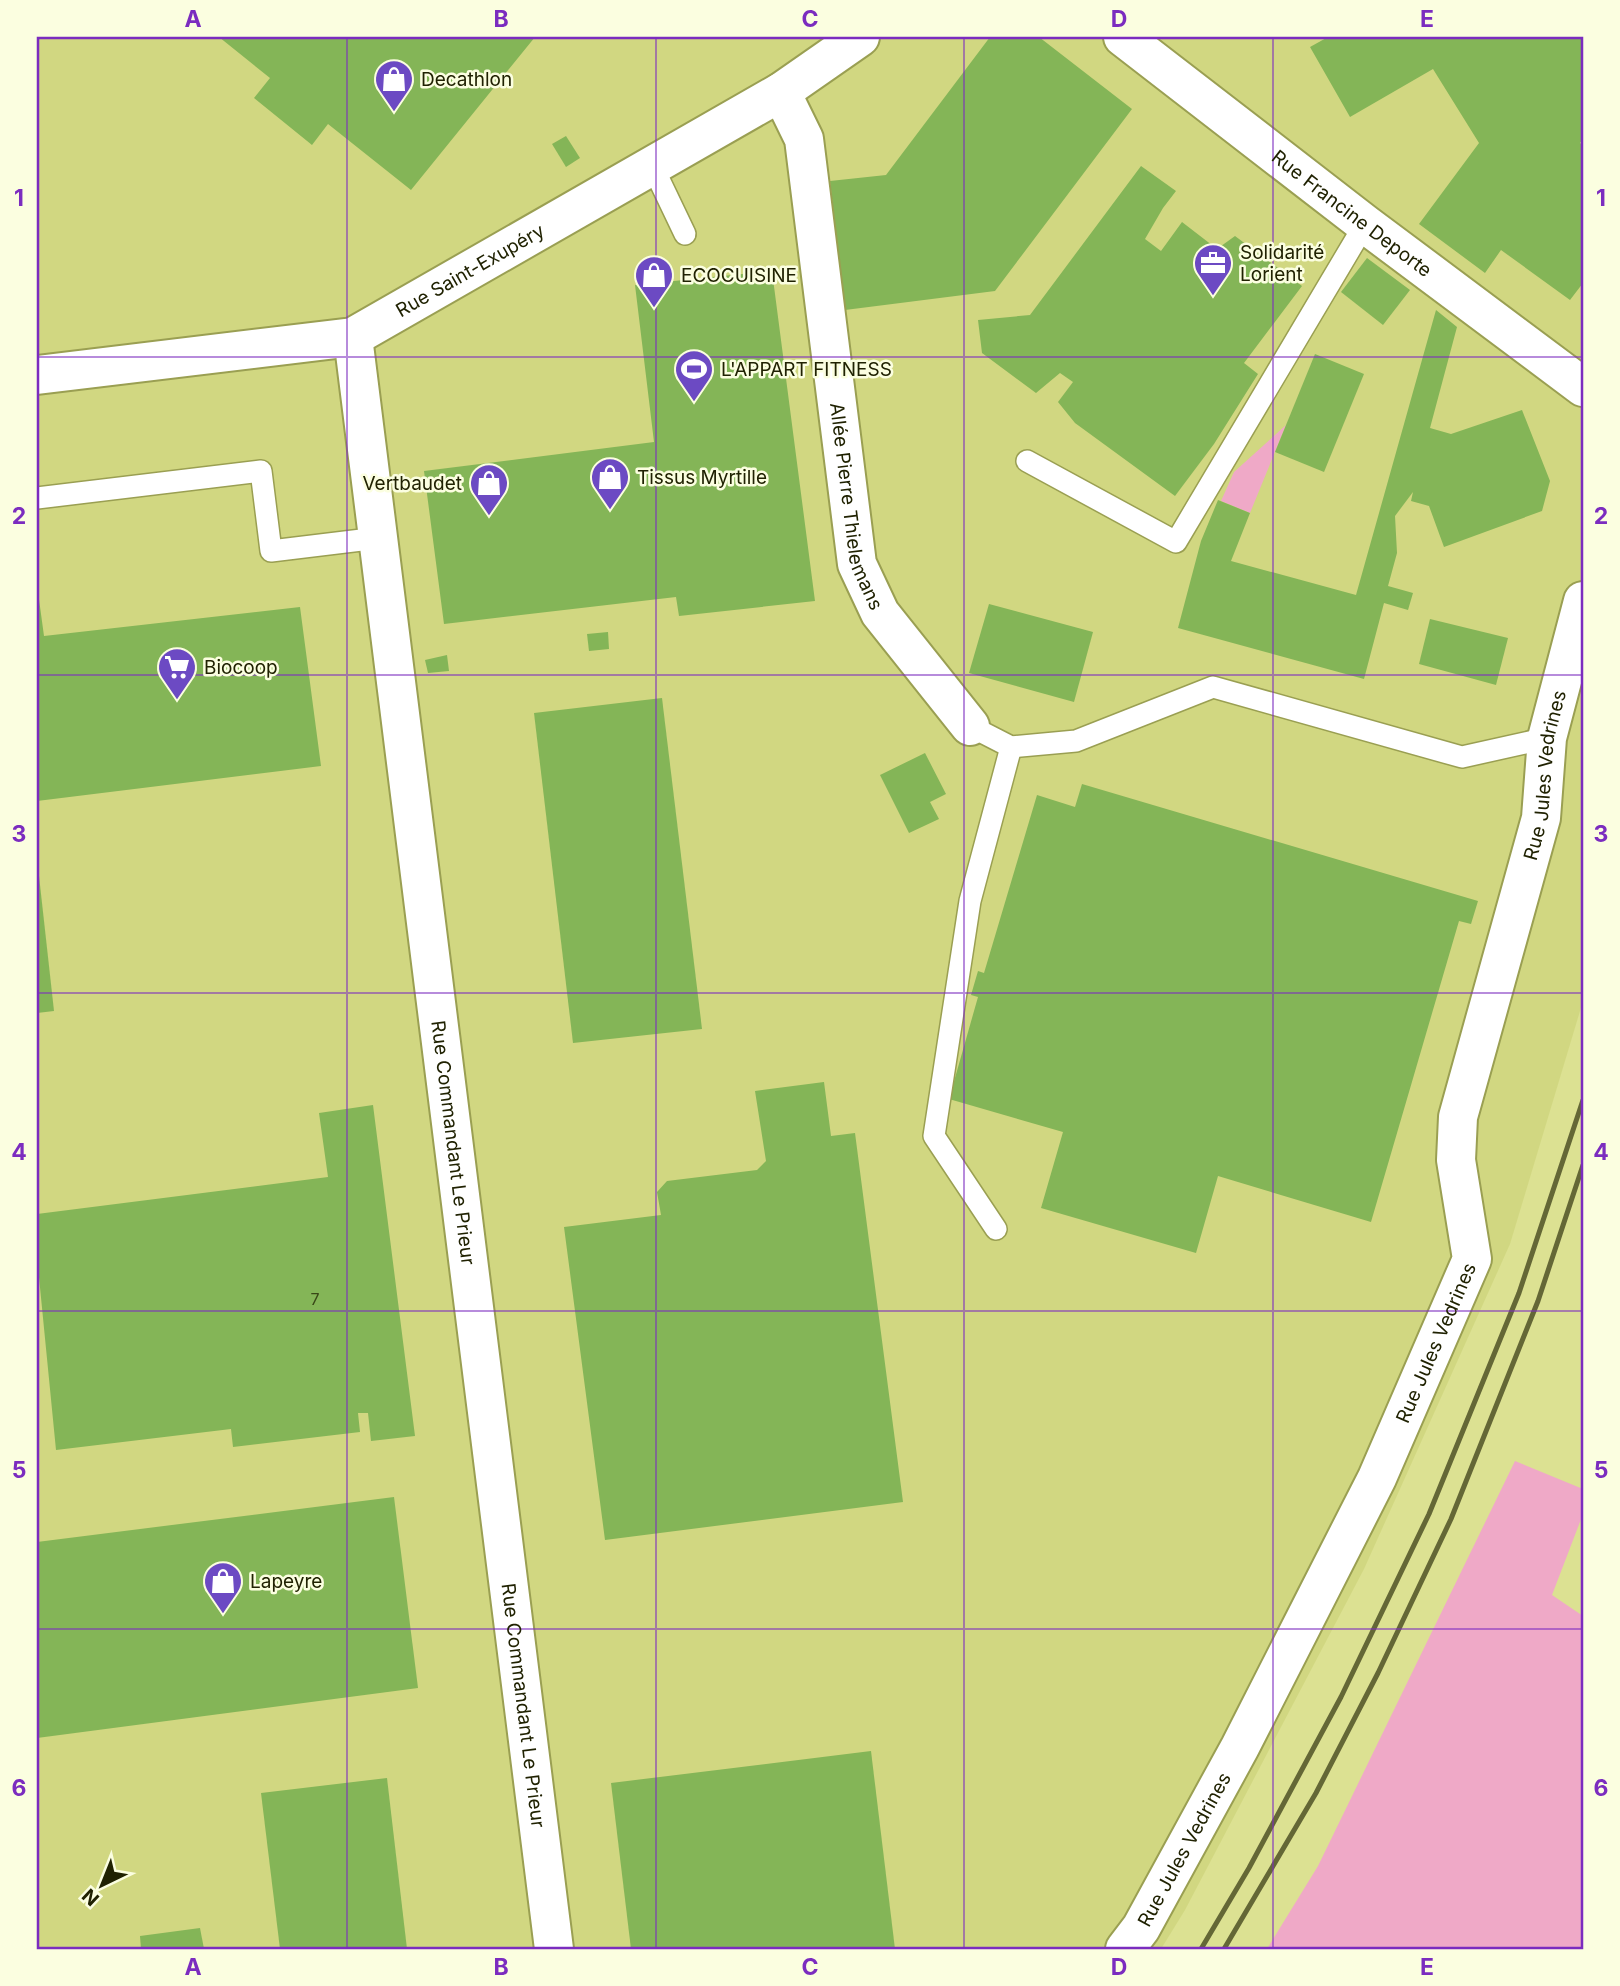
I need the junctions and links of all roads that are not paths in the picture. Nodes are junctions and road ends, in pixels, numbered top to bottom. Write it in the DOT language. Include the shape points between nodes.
graph roads {
  1 [pos="860,37"];
  2 [pos="1123,37"];
  3 [pos="781,92"];
  4 [pos="652,165"];
  5 [pos="1365,223"];
  6 [pos="685,233"];
  7 [pos="353,337"];
  8 [pos="37,375"];
  9 [pos="1583,387"];
  10 [pos="1027,461"];
  11 [pos="37,498"];
  12 [pos="378,538"];
  13 [pos="1583,601"];
  14 [pos="970,726"];
  15 [pos="1547,738"];
  16 [pos="1011,747"];
  17 [pos="996,1229"];
  18 [pos="554,1949"];
  19 [pos="1125,1949"];
  1 -- 3 [label="street, Rue Saint-Exupéry"];
  2 -- 5 [label="street, Rue Francine Deporte"];
  3 -- 4 [label="street, Rue Saint-Exupéry"];
  3 -- 14 [label="street, Allée Pierre Thielemans" via="804,139 857,564 880,613"];
  4 -- 6 [label="lane"];
  4 -- 7 [label="street, Rue Saint-Exupéry"];
  5 -- 9 [label="street, Rue Francine Deporte"];
  5 -- 10 [label="lane" via="1176,542"];
  7 -- 8 [label="street, Rue Saint-Exupéry"];
  7 -- 12 [label="street, Rue Commandant Le Prieur"];
  11 -- 12 [label="lane" via="261,471 271,551"];
  12 -- 18 [label="street, Rue Commandant Le Prieur"];
  13 -- 15 [label="street, Rue Jules Vedrines"];
  14 -- 16 [label="lane"];
  15 -- 16 [label="lane" via="1462,757 1213,687 1076,741"];
  15 -- 19 [label="street, Rue Jules Vedrines" via="1541,818 1458,1117 1456,1160 1472,1259 1377,1478 1240,1747 1141,1928"];
  16 -- 17 [label="lane" via="970,901 934,1136"];
}
